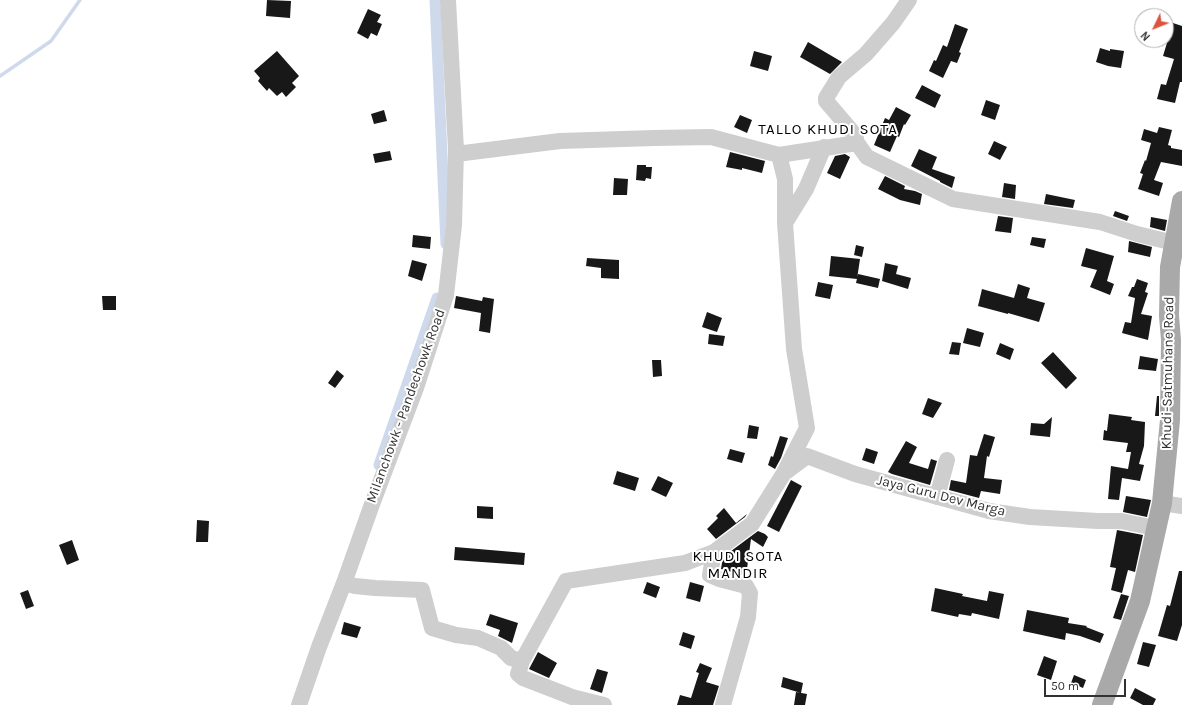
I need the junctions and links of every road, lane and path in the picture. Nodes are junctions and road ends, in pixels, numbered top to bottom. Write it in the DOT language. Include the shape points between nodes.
graph roads {
  1 [pos="448,0"];
  2 [pos="909,0"];
  3 [pos="857,143"];
  4 [pos="824,147"];
  5 [pos="456,154"];
  6 [pos="779,155"];
  7 [pos="1182,201"];
  8 [pos="785,223"];
  9 [pos="1174,243"];
  10 [pos="802,438"];
  11 [pos="807,456"];
  12 [pos="947,460"];
  13 [pos="784,474"];
  14 [pos="937,497"];
  15 [pos="1162,503"];
  16 [pos="1182,506"];
  17 [pos="1155,528"];
  18 [pos="714,552"];
  19 [pos="685,564"];
  20 [pos="710,575"];
  21 [pos="344,583"];
  22 [pos="517,660"];
  23 [pos="299,705"];
  24 [pos="604,705"];
  25 [pos="723,705"];
  26 [pos="1102,705"];
  1 -- 5 [label="street, Milanchowk - Pandechowk Road"];
  2 -- 3 [label="street" via="866,54 839,77 826,98 855,135"];
  3 -- 4 [label="street"];
  3 -- 9 [label="street" via="867,157 953,199 1100,222"];
  4 -- 6 [label="street"];
  4 -- 8 [label="street" via="806,189"];
  5 -- 6 [label="street" via="560,140 711,137"];
  5 -- 21 [label="street, Milanchowk - Pandechowk Road" via="454,225 446,295 416,388"];
  6 -- 8 [label="street" via="785,179"];
  7 -- 9 [label="main road, Khudi-Satmuhane Road"];
  8 -- 10 [label="street" via="794,349 807,428"];
  9 -- 15 [label="main road, Khudi-Satmuhane Road" via="1169,291 1170,420"];
  10 -- 11 [label="street"];
  10 -- 13 [label="street"];
  11 -- 13 [label="street"];
  11 -- 14 [label="street, Jaya Guru Dev Marga" via="855,474"];
  12 -- 14 [label="street"];
  13 -- 18 [label="street" via="752,524"];
  14 -- 17 [label="street, Jaya Guru Dev Marga" via="989,511 1030,517 1121,521"];
  15 -- 16 [label="street"];
  15 -- 17 [label="main road, Khudi-Satmuhane Road"];
  17 -- 26 [label="main road, Khudi-Satmuhane Road" via="1140,601"];
  18 -- 19 [label="street"];
  18 -- 20 [label="street"];
  19 -- 20 [label="street"];
  19 -- 22 [label="street" via="566,581"];
  20 -- 25 [label="street" via="746,586 750,593 748,617"];
  21 -- 22 [label="street" via="375,588 422,590 432,628 478,638 501,648"];
  21 -- 23 [label="street, Milanchowk - Pandechowk Road"];
  22 -- 24 [label="street" via="518,674 523,678 572,697"];
}
